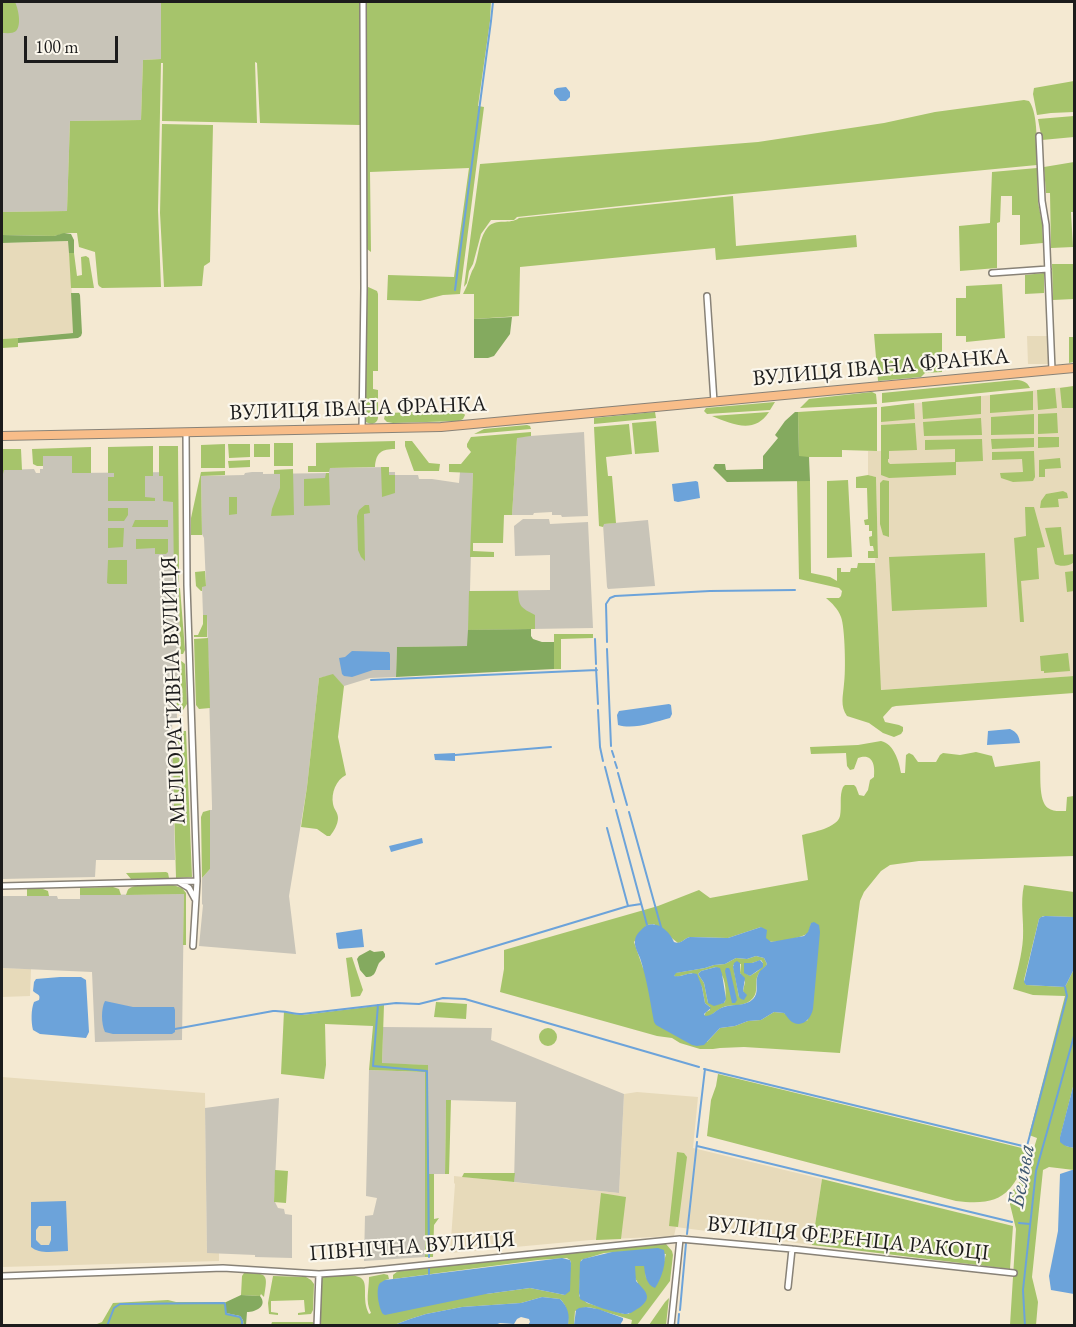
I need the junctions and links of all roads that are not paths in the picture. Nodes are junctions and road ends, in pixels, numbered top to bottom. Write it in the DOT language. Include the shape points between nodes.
graph roads {
  1 [pos="363,2"];
  2 [pos="1039,136"];
  3 [pos="1048,269"];
  4 [pos="992,273"];
  5 [pos="707,296"];
  6 [pos="1074,368"];
  7 [pos="1052,370"];
  8 [pos="714,402"];
  9 [pos="362,429"];
  10 [pos="186,432"];
  11 [pos="2,436"];
  12 [pos="197,881"];
  13 [pos="178,882"];
  14 [pos="2,886"];
  15 [pos="196,900"];
  16 [pos="193,946"];
  17 [pos="680,1239"];
  18 [pos="792,1249"];
  19 [pos="1014,1273"];
  20 [pos="319,1274"];
  21 [pos="2,1276"];
  22 [pos="788,1287"];
  23 [pos="317,1326"];
  24 [pos="671,1326"];
  1 -- 9 [label="street"];
  2 -- 3 [label="street"];
  3 -- 4 [label="street"];
  3 -- 7 [label="street"];
  5 -- 8 [label="street"];
  6 -- 7 [label="main road, ВУЛИЦЯ ІВАНА ФРАНКА"];
  7 -- 8 [label="main road, ВУЛИЦЯ ІВАНА ФРАНКА"];
  8 -- 9 [label="main road, ВУЛИЦЯ ІВАНА ФРАНКА" via="468,425"];
  9 -- 10 [label="main road, ВУЛИЦЯ ІВАНА ФРАНКА"];
  10 -- 11 [label="main road, ВУЛИЦЯ ІВАНА ФРАНКА"];
  10 -- 12 [label="street, МЕЛІОРАТИВНА ВУЛИЦЯ"];
  12 -- 13 [label="street"];
  12 -- 15 [label="street, МЕЛІОРАТИВНА ВУЛИЦЯ"];
  13 -- 14 [label="street"];
  13 -- 15 [label="street" via="189,888"];
  15 -- 16 [label="street, МЕЛІОРАТИВНА ВУЛИЦЯ"];
  17 -- 18 [label="street, ВУЛИЦЯ ФЕРЕНЦА РАКОЦІ"];
  17 -- 20 [label="street, ПІВНІЧНА ВУЛИЦЯ"];
  17 -- 24 [label="street"];
  18 -- 19 [label="street, ВУЛИЦЯ ФЕРЕНЦА РАКОЦІ"];
  18 -- 22 [label="street"];
  20 -- 21 [label="street, ПІВНІЧНА ВУЛИЦЯ" via="223,1268"];
  20 -- 23 [label="street"];
}
